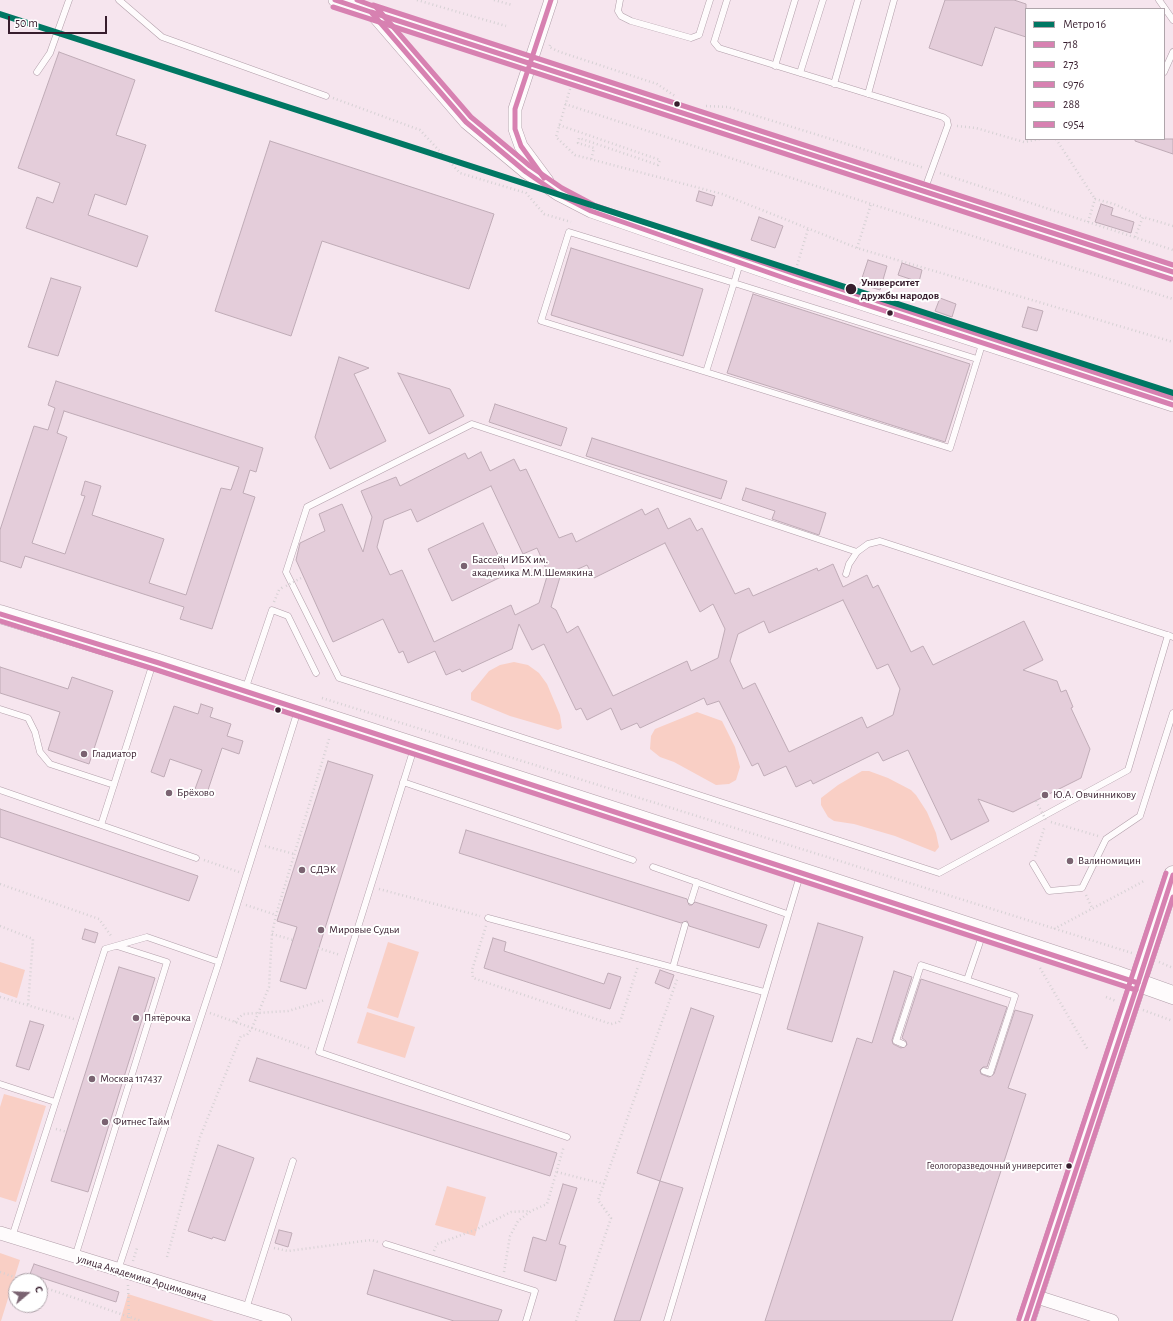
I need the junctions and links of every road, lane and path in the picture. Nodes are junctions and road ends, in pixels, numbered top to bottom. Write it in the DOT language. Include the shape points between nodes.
graph roads {
  1 [pos="69,0"];
  2 [pos="119,0"];
  3 [pos="335,0"];
  4 [pos="417,0"];
  5 [pos="496,0"];
  6 [pos="551,0"];
  7 [pos="620,0"];
  8 [pos="710,0"];
  9 [pos="727,0"];
  10 [pos="796,0"];
  11 [pos="823,0"];
  12 [pos="858,0"];
  13 [pos="894,0"];
  14 [pos="512,5"];
  15 [pos="1165,9"];
  16 [pos="371,12"];
  17 [pos="1173,20"];
  18 [pos="506,26"];
  19 [pos="549,47"];
  20 [pos="1173,52"];
  21 [pos="580,58"];
  22 [pos="530,64"];
  23 [pos="578,64"];
  24 [pos="775,66"];
  25 [pos="1165,70"];
  26 [pos="38,72"];
  27 [pos="800,73"];
  28 [pos="834,84"];
  29 [pos="570,89"];
  30 [pos="868,94"];
  31 [pos="326,96"];
  32 [pos="682,99"];
  33 [pos="565,104"];
  34 [pos="703,106"];
  35 [pos="559,125"];
  36 [pos="948,125"];
  37 [pos="1035,140"];
  38 [pos="1057,140"];
  39 [pos="591,160"];
  40 [pos="931,171"];
  41 [pos="924,191"];
  42 [pos="558,194"];
  43 [pos="1095,199"];
  44 [pos="871,204"];
  45 [pos="1143,217"];
  46 [pos="1088,222"];
  47 [pos="1173,226"];
  48 [pos="1133,227"];
  49 [pos="808,229"];
  50 [pos="1138,229"];
  51 [pos="1135,237"];
  52 [pos="857,248"];
  53 [pos="1173,250"];
  54 [pos="740,263"];
  55 [pos="1173,272"];
  56 [pos="793,282"];
  57 [pos="734,283"];
  58 [pos="1173,299"];
  59 [pos="1173,342"];
  60 [pos="982,343"];
  61 [pos="977,359"];
  62 [pos="706,372"];
  63 [pos="1173,405"];
  64 [pos="857,552"];
  65 [pos="846,574"];
  66 [pos="303,577"];
  67 [pos="272,610"];
  68 [pos="0,614"];
  69 [pos="1170,636"];
  70 [pos="154,661"];
  71 [pos="316,672"];
  72 [pos="244,692"];
  73 [pos="317,697"];
  74 [pos="0,709"];
  75 [pos="299,710"];
  76 [pos="1173,713"];
  77 [pos="329,740"];
  78 [pos="414,747"];
  79 [pos="403,782"];
  80 [pos="114,785"];
  81 [pos="0,790"];
  82 [pos="1036,800"];
  83 [pos="1046,820"];
  84 [pos="101,825"];
  85 [pos="1089,834"];
  86 [pos="257,844"];
  87 [pos="294,854"];
  88 [pos="196,858"];
  89 [pos="633,860"];
  90 [pos="1032,864"];
  91 [pos="653,867"];
  92 [pos="801,872"];
  93 [pos="247,875"];
  94 [pos="1173,875"];
  95 [pos="1144,881"];
  96 [pos="697,882"];
  97 [pos="0,884"];
  98 [pos="371,887"];
  99 [pos="1082,888"];
  100 [pos="691,901"];
  101 [pos="238,902"];
  102 [pos="1092,908"];
  103 [pos="787,914"];
  104 [pos="276,915"];
  105 [pos="488,918"];
  106 [pos="685,925"];
  107 [pos="0,926"];
  108 [pos="1054,929"];
  109 [pos="983,931"];
  110 [pos="272,934"];
  111 [pos="293,940"];
  112 [pos="117,946"];
  113 [pos="318,948"];
  114 [pos="1122,950"];
  115 [pos="348,958"];
  116 [pos="640,958"];
  117 [pos="219,962"];
  118 [pos="673,967"];
  119 [pos="1040,968"];
  120 [pos="681,969"];
  121 [pos="967,980"];
  122 [pos="1138,983"];
  123 [pos="764,992"];
  124 [pos="1173,995"];
  125 [pos="336,996"];
  126 [pos="0,997"];
  127 [pos="28,1006"];
  128 [pos="203,1011"];
  129 [pos="257,1013"];
  130 [pos="1161,1017"];
  131 [pos="81,1020"];
  132 [pos="1173,1021"];
  133 [pos="235,1022"];
  134 [pos="252,1028"];
  135 [pos="903,1044"];
  136 [pos="1088,1050"];
  137 [pos="319,1052"];
  138 [pos="984,1071"];
  139 [pos="0,1084"];
  140 [pos="54,1102"];
  141 [pos="567,1137"];
  142 [pos="293,1161"];
  143 [pos="557,1172"];
  144 [pos="604,1184"];
  145 [pos="531,1211"];
  146 [pos="6,1235"];
  147 [pos="386,1244"];
  148 [pos="437,1244"];
  149 [pos="266,1246"];
  150 [pos="75,1257"];
  151 [pos="167,1257"];
  152 [pos="118,1270"];
  153 [pos="502,1280"];
  154 [pos="48,1289"];
  155 [pos="1034,1296"];
  156 [pos="246,1309"];
  157 [pos="141,1321"];
  158 [pos="285,1321"];
  159 [pos="526,1321"];
  160 [pos="576,1321"];
  161 [pos="667,1321"];
  162 [pos="1026,1321"];
  163 [pos="1112,1321"];
  1 -- 26 [label="lane" via="50,53"];
  2 -- 31 [label="lane" via="162,37"];
  3 -- 16 [label="street"];
  4 -- 18 [label="path"];
  5 -- 14 [label="path"];
  6 -- 22 [label="street"];
  7 -- 8 [label="lane" via="618,11 621,16 691,38 699,35"];
  9 -- 24 [label="lane" via="714,42 716,45"];
  10 -- 24 [label="lane"];
  11 -- 27 [label="lane"];
  12 -- 28 [label="lane"];
  13 -- 30 [label="lane"];
  15 -- 17 [label="lane"];
  16 -- 22 [label="street"];
  16 -- 42 [label="street" via="466,122 526,172"];
  19 -- 21 [label="path"];
  20 -- 25 [label="lane"];
  21 -- 23 [label="path"];
  21 -- 32 [label="path" via="657,84"];
  22 -- 41 [label="street"];
  22 -- 42 [label="street" via="515,109 515,129 521,146"];
  24 -- 27 [label="lane"];
  27 -- 28 [label="lane"];
  28 -- 30 [label="lane"];
  29 -- 33 [label="path"];
  30 -- 36 [label="lane" via="944,117"];
  33 -- 35 [label="path"];
  33 -- 44 [label="path"];
  34 -- 40 [label="path" via="728,107"];
  35 -- 39 [label="path" via="556,137 575,155"];
  35 -- 39 [label="path" via="660,160 658,165 579,138 578,142 594,148"];
  36 -- 37 [label="path" via="976,128 1024,142"];
  36 -- 40 [label="lane"];
  38 -- 43 [label="path"];
  39 -- 49 [label="path" via="722,194"];
  40 -- 41 [label="lane"];
  40 -- 46 [label="path"];
  41 -- 55 [label="street"];
  42 -- 54 [label="street" via="591,211"];
  43 -- 45 [label="path"];
  43 -- 46 [label="path"];
  44 -- 52 [label="path"];
  44 -- 58 [label="path"];
  45 -- 47 [label="path"];
  45 -- 50 [label="path"];
  46 -- 51 [label="path"];
  48 -- 50 [label="path"];
  49 -- 52 [label="path"];
  49 -- 56 [label="path"];
  50 -- 51 [label="path"];
  51 -- 53 [label="path"];
  52 -- 59 [label="path"];
  54 -- 56 [label="street"];
  54 -- 57 [label="lane"];
  56 -- 60 [label="street"];
  57 -- 61 [label="lane"];
  57 -- 62 [label="lane"];
  57 -- 62 [label="lane" via="569,232 566,240 541,322"];
  60 -- 61 [label="lane"];
  60 -- 63 [label="street"];
  61 -- 62 [label="lane" via="950,448"];
  64 -- 65 [label="lane"];
  64 -- 69 [label="lane" via="868,544 880,541"];
  64 -- 69 [label="lane" via="472,424 307,507 286,572 339,678 939,873 1128,770"];
  66 -- 67 [label="path, bridge" via="279,590"];
  67 -- 71 [label="lane" via="288,616"];
  67 -- 72 [label="lane"];
  68 -- 70 [label="street"];
  70 -- 72 [label="street"];
  70 -- 80 [label="lane"];
  72 -- 75 [label="street"];
  73 -- 108 [label="path"];
  74 -- 80 [label="lane" via="28,718 40,752 50,764"];
  75 -- 78 [label="street"];
  75 -- 86 [label="lane"];
  76 -- 99 [label="lane" via="1140,816 1106,839"];
  77 -- 87 [label="path"];
  78 -- 79 [label="lane"];
  78 -- 92 [label="street"];
  79 -- 89 [label="lane"];
  79 -- 98 [label="lane"];
  80 -- 84 [label="lane"];
  81 -- 84 [label="lane"];
  82 -- 83 [label="path, bridge"];
  83 -- 85 [label="path"];
  83 -- 90 [label="path"];
  84 -- 88 [label="lane"];
  86 -- 87 [label="path"];
  86 -- 93 [label="lane"];
  87 -- 104 [label="path"];
  88 -- 93 [label="path"];
  90 -- 99 [label="lane" via="1049,891"];
  91 -- 96 [label="lane"];
  92 -- 103 [label="lane"];
  92 -- 109 [label="street"];
  93 -- 101 [label="lane"];
  94 -- 122 [label="street"];
  95 -- 102 [label="path"];
  96 -- 100 [label="lane"];
  96 -- 103 [label="lane"];
  97 -- 112 [label="path" via="99,919"];
  98 -- 105 [label="path"];
  98 -- 115 [label="lane"];
  99 -- 102 [label="path"];
  101 -- 104 [label="path"];
  101 -- 117 [label="lane"];
  102 -- 108 [label="path"];
  103 -- 123 [label="lane"];
  104 -- 110 [label="path"];
  105 -- 116 [label="lane"];
  105 -- 116 [label="path" via="472,970 473,978 611,1024 621,1019"];
  106 -- 118 [label="lane"];
  107 -- 127 [label="path" via="33,940"];
  108 -- 114 [label="path"];
  109 -- 121 [label="lane"];
  109 -- 122 [label="street"];
  110 -- 111 [label="path"];
  110 -- 129 [label="path" via="269,987"];
  112 -- 117 [label="lane" via="147,937"];
  112 -- 131 [label="lane" via="105,949"];
  112 -- 150 [label="lane" via="167,962"];
  113 -- 115 [label="path"];
  115 -- 125 [label="lane"];
  116 -- 118 [label="lane"];
  117 -- 128 [label="lane"];
  118 -- 120 [label="lane"];
  119 -- 136 [label="path"];
  120 -- 123 [label="lane"];
  120 -- 144 [label="path"];
  121 -- 135 [label="lane" via="921,965 896,1042"];
  121 -- 138 [label="lane" via="1015,996 990,1073"];
  122 -- 124 [label="street"];
  122 -- 155 [label="street"];
  123 -- 161 [label="lane"];
  125 -- 129 [label="path" via="288,1011"];
  125 -- 137 [label="lane"];
  126 -- 127 [label="path"];
  127 -- 131 [label="path"];
  128 -- 133 [label="path"];
  128 -- 152 [label="lane"];
  129 -- 133 [label="path" via="243,1014"];
  129 -- 134 [label="path"];
  130 -- 132 [label="path"];
  131 -- 140 [label="lane"];
  133 -- 134 [label="path"];
  134 -- 137 [label="path"];
  134 -- 151 [label="path" via="247,1035 241,1036 200,1137"];
  137 -- 141 [label="lane"];
  139 -- 140 [label="lane"];
  140 -- 146 [label="lane"];
  141 -- 143 [label="path"];
  142 -- 149 [label="lane"];
  143 -- 144 [label="path"];
  143 -- 145 [label="path" via="547,1204"];
  144 -- 160 [label="path" via="598,1200 611,1218"];
  145 -- 148 [label="path" via="511,1212 475,1230"];
  145 -- 153 [label="path" via="518,1221 510,1236"];
  146 -- 150 [label="street, улица Академика Арцимовича"];
  147 -- 149 [label="path" via="371,1240 288,1251"];
  147 -- 153 [label="lane"];
  149 -- 156 [label="lane"];
  150 -- 152 [label="street, улица Академика Арцимовича"];
  152 -- 156 [label="street, улица Академика Арцимовича"];
  153 -- 159 [label="lane" via="535,1291"];
  154 -- 157 [label="path"];
  155 -- 162 [label="street"];
  155 -- 163 [label="street"];
  156 -- 158 [label="street, улица Академика Арцимовича"];
}
